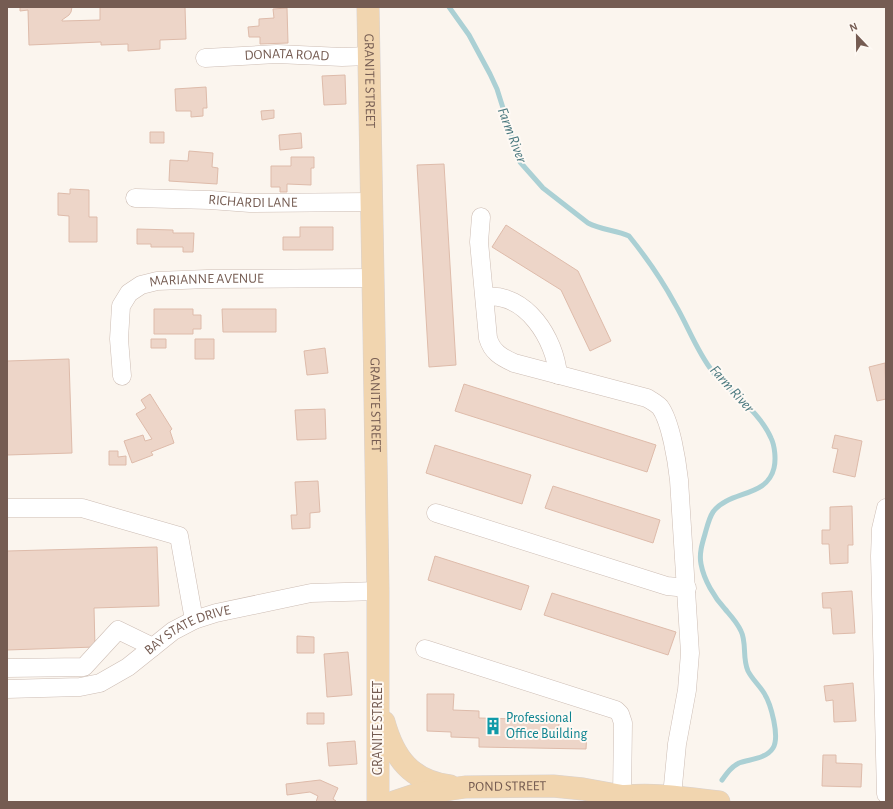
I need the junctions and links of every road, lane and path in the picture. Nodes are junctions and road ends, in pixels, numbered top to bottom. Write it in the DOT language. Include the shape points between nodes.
graph roads {
  1 [pos="368,7"];
  2 [pos="368,56"];
  3 [pos="206,58"];
  4 [pos="135,198"];
  5 [pos="371,202"];
  6 [pos="481,217"];
  7 [pos="373,278"];
  8 [pos="485,297"];
  9 [pos="558,375"];
  10 [pos="122,376"];
  11 [pos="7,508"];
  12 [pos="886,508"];
  13 [pos="436,513"];
  14 [pos="687,588"];
  15 [pos="378,591"];
  16 [pos="194,620"];
  17 [pos="153,647"];
  18 [pos="425,649"];
  19 [pos="84,667"];
  20 [pos="7,668"];
  21 [pos="90,686"];
  22 [pos="7,689"];
  23 [pos="378,694"];
  24 [pos="465,787"];
  25 [pos="886,794"];
  26 [pos="672,796"];
  27 [pos="612,799"];
  28 [pos="378,802"];
  29 [pos="394,802"];
  30 [pos="580,802"];
  31 [pos="719,802"];
  1 -- 2 [label="main road, GRANITE STREET"];
  2 -- 3 [label="street, DONATA ROAD" via="266,54"];
  2 -- 5 [label="main road, GRANITE STREET"];
  4 -- 5 [label="street, RICHARDI LANE" via="250,203"];
  5 -- 7 [label="main road, GRANITE STREET"];
  6 -- 8 [label="street" via="479,242"];
  7 -- 10 [label="street, MARIANNE AVENUE" via="208,279 157,281 141,285 129,293 121,306 119,340"];
  7 -- 15 [label="main road, GRANITE STREET"];
  8 -- 9 [label="street" via="492,296 518,304 534,318 553,350"];
  8 -- 9 [label="street" via="488,338 494,350 514,363"];
  9 -- 14 [label="street" via="640,396 654,402 663,412 678,464"];
  11 -- 16 [label="street" via="82,508 179,536"];
  12 -- 25 [label="street" via="881,529 880,556"];
  13 -- 14 [label="street" via="667,586"];
  14 -- 26 [label="street" via="689,673 677,744"];
  15 -- 16 [label="street, BAY STATE DRIVE" via="311,593"];
  15 -- 23 [label="main road, GRANITE STREET"];
  16 -- 17 [label="street, BAY STATE DRIVE" via="173,631"];
  17 -- 19 [label="street" via="118,630"];
  17 -- 21 [label="street, BAY STATE DRIVE" via="120,673"];
  18 -- 27 [label="street" via="616,710 623,723"];
  19 -- 20 [label="street"];
  19 -- 21 [label="street"];
  21 -- 22 [label="street, BAY STATE DRIVE"];
  23 -- 24 [label="main road" via="388,736 407,768 429,781"];
  23 -- 28 [label="main road, GRANITE STREET"];
  24 -- 27 [label="main road, POND STREET" via="553,786 583,789"];
  24 -- 29 [label="main road, POND STREET" via="424,793"];
  26 -- 27 [label="main road, POND STREET"];
  26 -- 31 [label="main road, POND STREET"];
  27 -- 30 [label="main road, POND STREET"];
}
